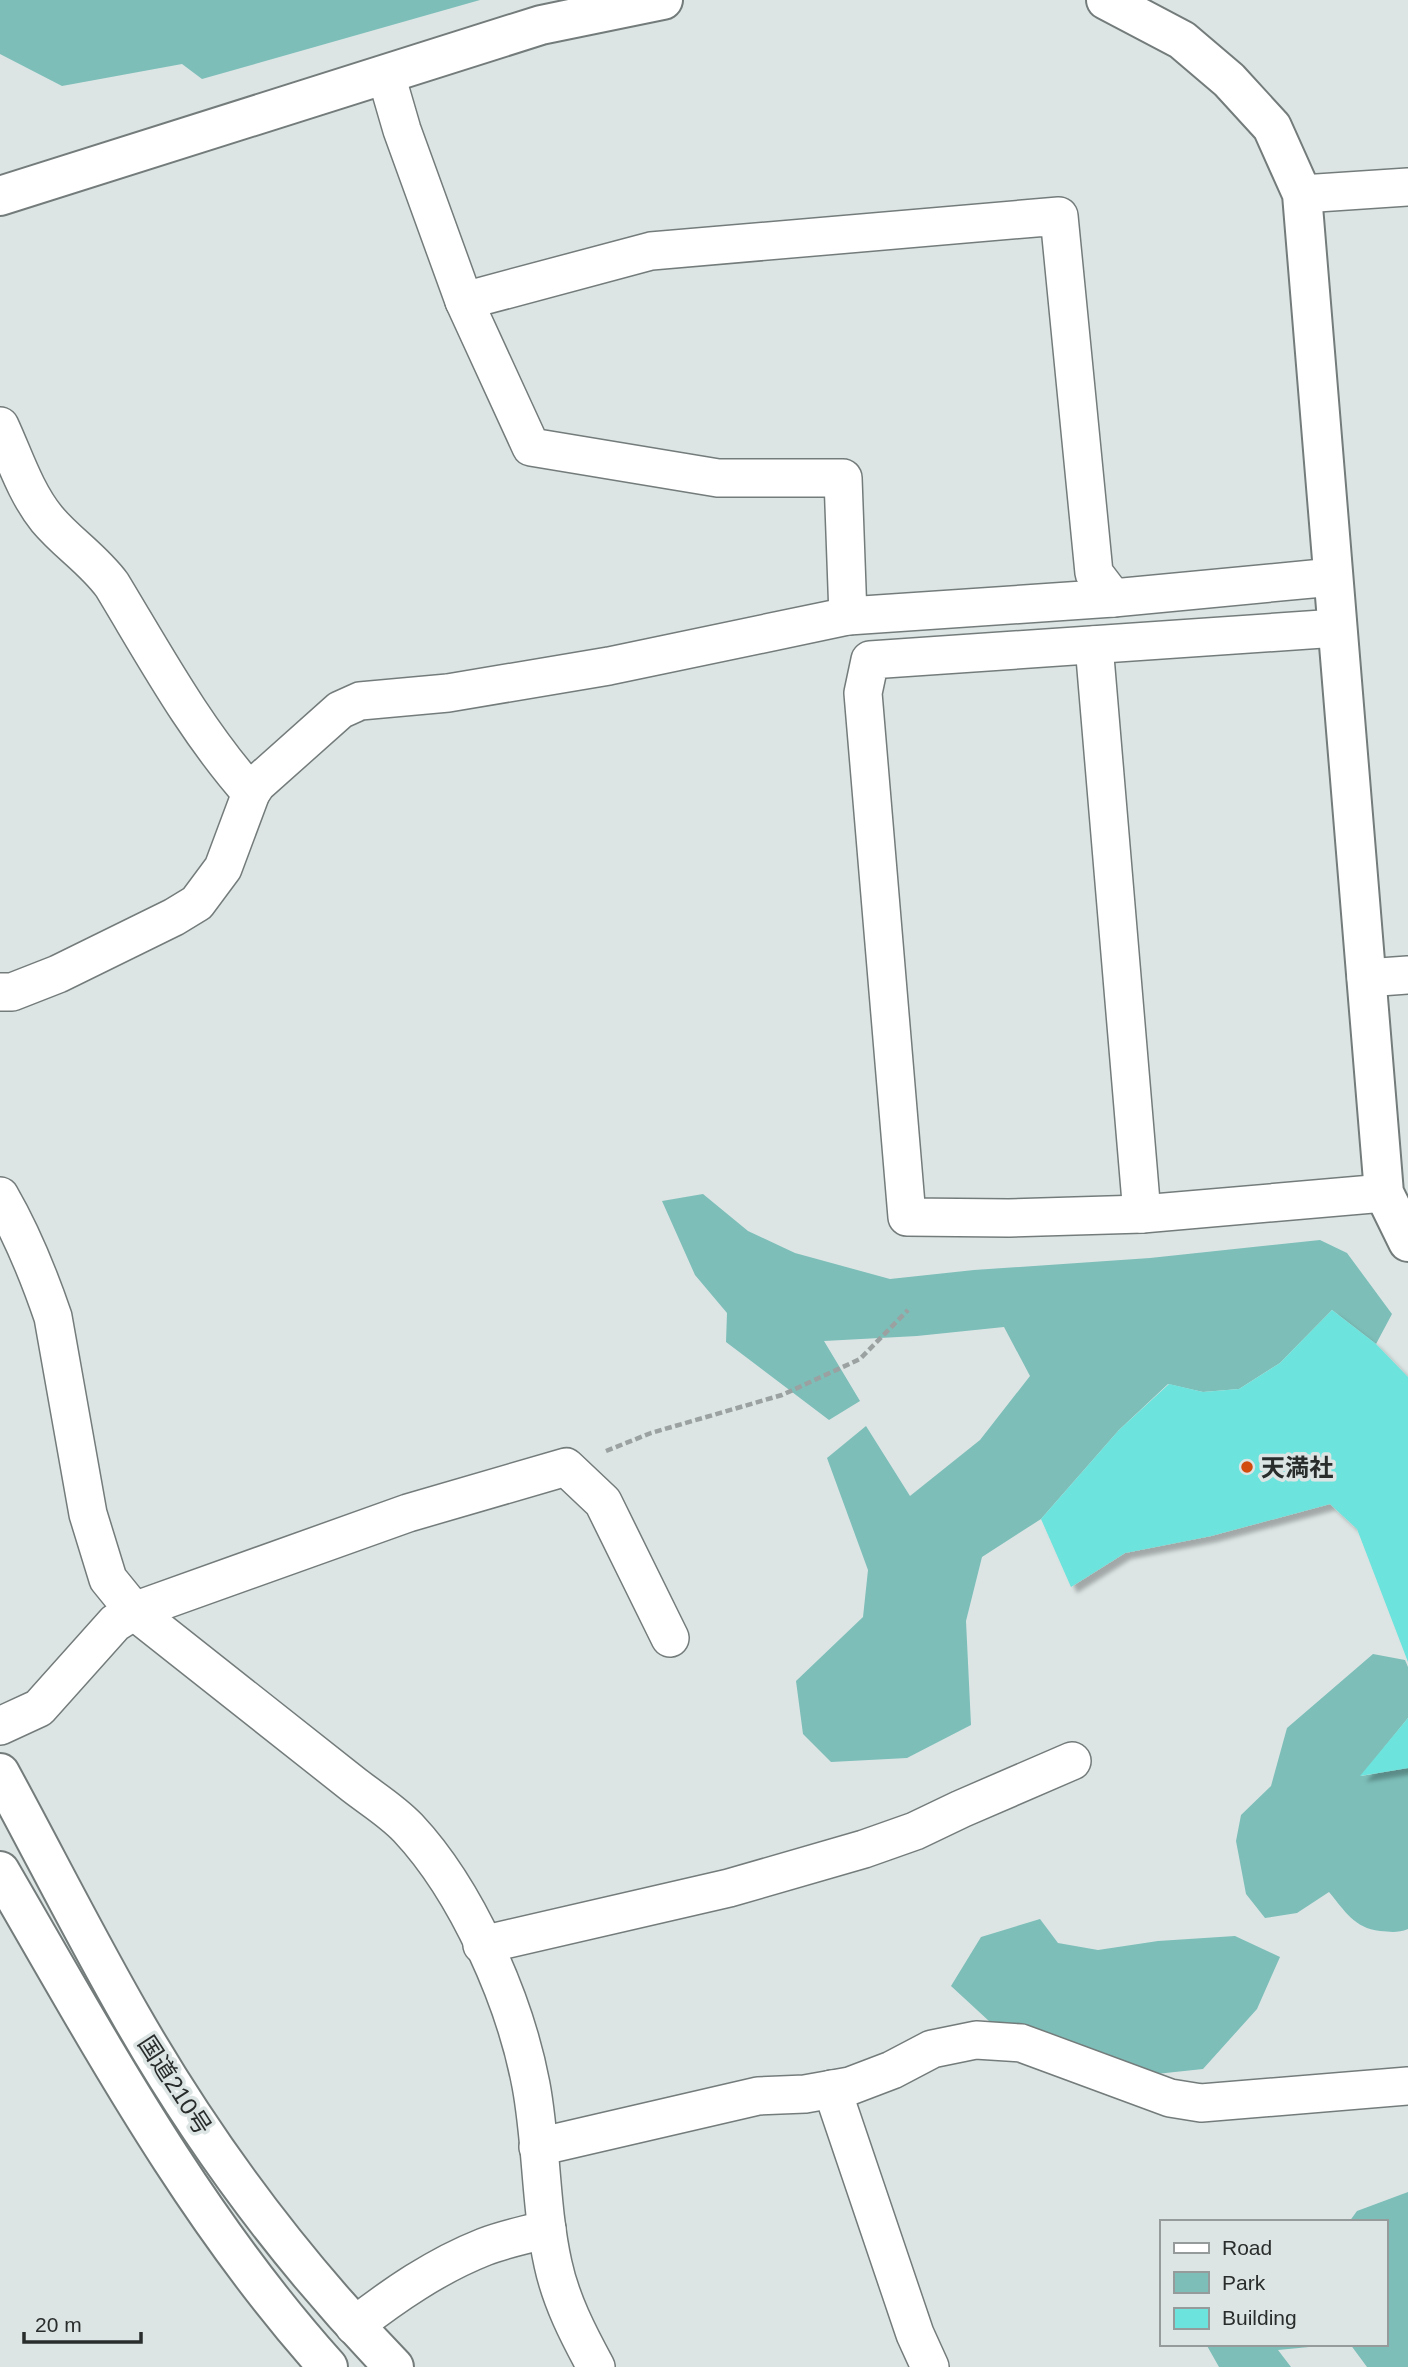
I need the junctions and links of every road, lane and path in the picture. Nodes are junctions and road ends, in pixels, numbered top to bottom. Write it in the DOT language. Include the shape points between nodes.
graph roads {
  1 [pos="663,0"];
  2 [pos="1106,0"];
  3 [pos="386,75"];
  4 [pos="1408,187"];
  5 [pos="1302,194"];
  6 [pos="0,196"];
  7 [pos="464,300"];
  8 [pos="0,426"];
  9 [pos="1333,577"];
  10 [pos="1113,598"];
  11 [pos="848,616"];
  12 [pos="1337,628"];
  13 [pos="1094,645"];
  14 [pos="251,793"];
  15 [pos="1408,975"];
  16 [pos="1366,978"];
  17 [pos="0,992"];
  18 [pos="0,1196"];
  19 [pos="1142,1214"];
  20 [pos="1398,1214"];
  21 [pos="908,1310"];
  22 [pos="566,1467"];
  23 [pos="134,1611"];
  24 [pos="670,1638"];
  25 [pos="0,1726"];
  26 [pos="1072,1761"];
  27 [pos="0,1773"];
  28 [pos="0,1871"];
  29 [pos="482,1945"];
  30 [pos="1408,2086"];
  31 [pos="832,2089"];
  32 [pos="538,2147"];
  33 [pos="547,2229"];
  34 [pos="354,2326"];
  35 [pos="327,2367"];
  36 [pos="394,2367"];
  37 [pos="596,2367"];
  38 [pos="930,2367"];
  1 -- 3 [label="main road" via="541,25"];
  2 -- 5 [label="main road" via="1182,40 1229,80 1272,127"];
  3 -- 6 [label="main road"];
  3 -- 7 [label="street"];
  4 -- 5 [label="street"];
  5 -- 9 [label="main road"];
  7 -- 10 [label="street" via="651,251 1059,215 1094,573"];
  7 -- 11 [label="street" via="531,447 718,478 843,478"];
  8 -- 14 [label="street" via="45,517 112,584 186,708"];
  9 -- 10 [label="street"];
  9 -- 12 [label="main road"];
  10 -- 11 [label="street"];
  11 -- 14 [label="street" via="609,666 448,693 360,701 340,709"];
  12 -- 13 [label="street"];
  12 -- 16 [label="main road"];
  13 -- 19 [label="street"];
  13 -- 19 [label="street" via="870,660 863,693 865,720 907,1217"];
  14 -- 17 [label="street" via="223,867 197,903 48,978"];
  15 -- 16 [label="street"];
  16 -- 20 [label="main road"];
  18 -- 23 [label="street" via="53,1317 88,1514 102,1563 119,1596"];
  19 -- 20 [label="street"];
  21 -- 22 [label="path" via="860,1359 782,1395 651,1433"];
  22 -- 23 [label="street" via="408,1513"];
  22 -- 24 [label="street" via="603,1502"];
  23 -- 25 [label="street" via="115,1623 39,1708"];
  23 -- 29 [label="street" via="407,1827 456,1893"];
  26 -- 29 [label="street" via="864,1849 729,1888"];
  27 -- 34 [label="main road, 国道210号" via="131,2016 183,2101 296,2258"];
  28 -- 35 [label="main road, 国道210号" via="190,2190 239,2261"];
  29 -- 32 [label="street" via="520,2037"];
  30 -- 31 [label="street" via="1201,2103 1170,2098 1021,2043 976,2040 932,2049 892,2070"];
  31 -- 32 [label="street" via="758,2096"];
  31 -- 38 [label="street"];
  32 -- 33 [label="street"];
  33 -- 34 [label="street" via="485,2246 449,2263"];
  33 -- 37 [label="street" via="564,2301"];
  34 -- 36 [label="main road, 国道210号"];
}
